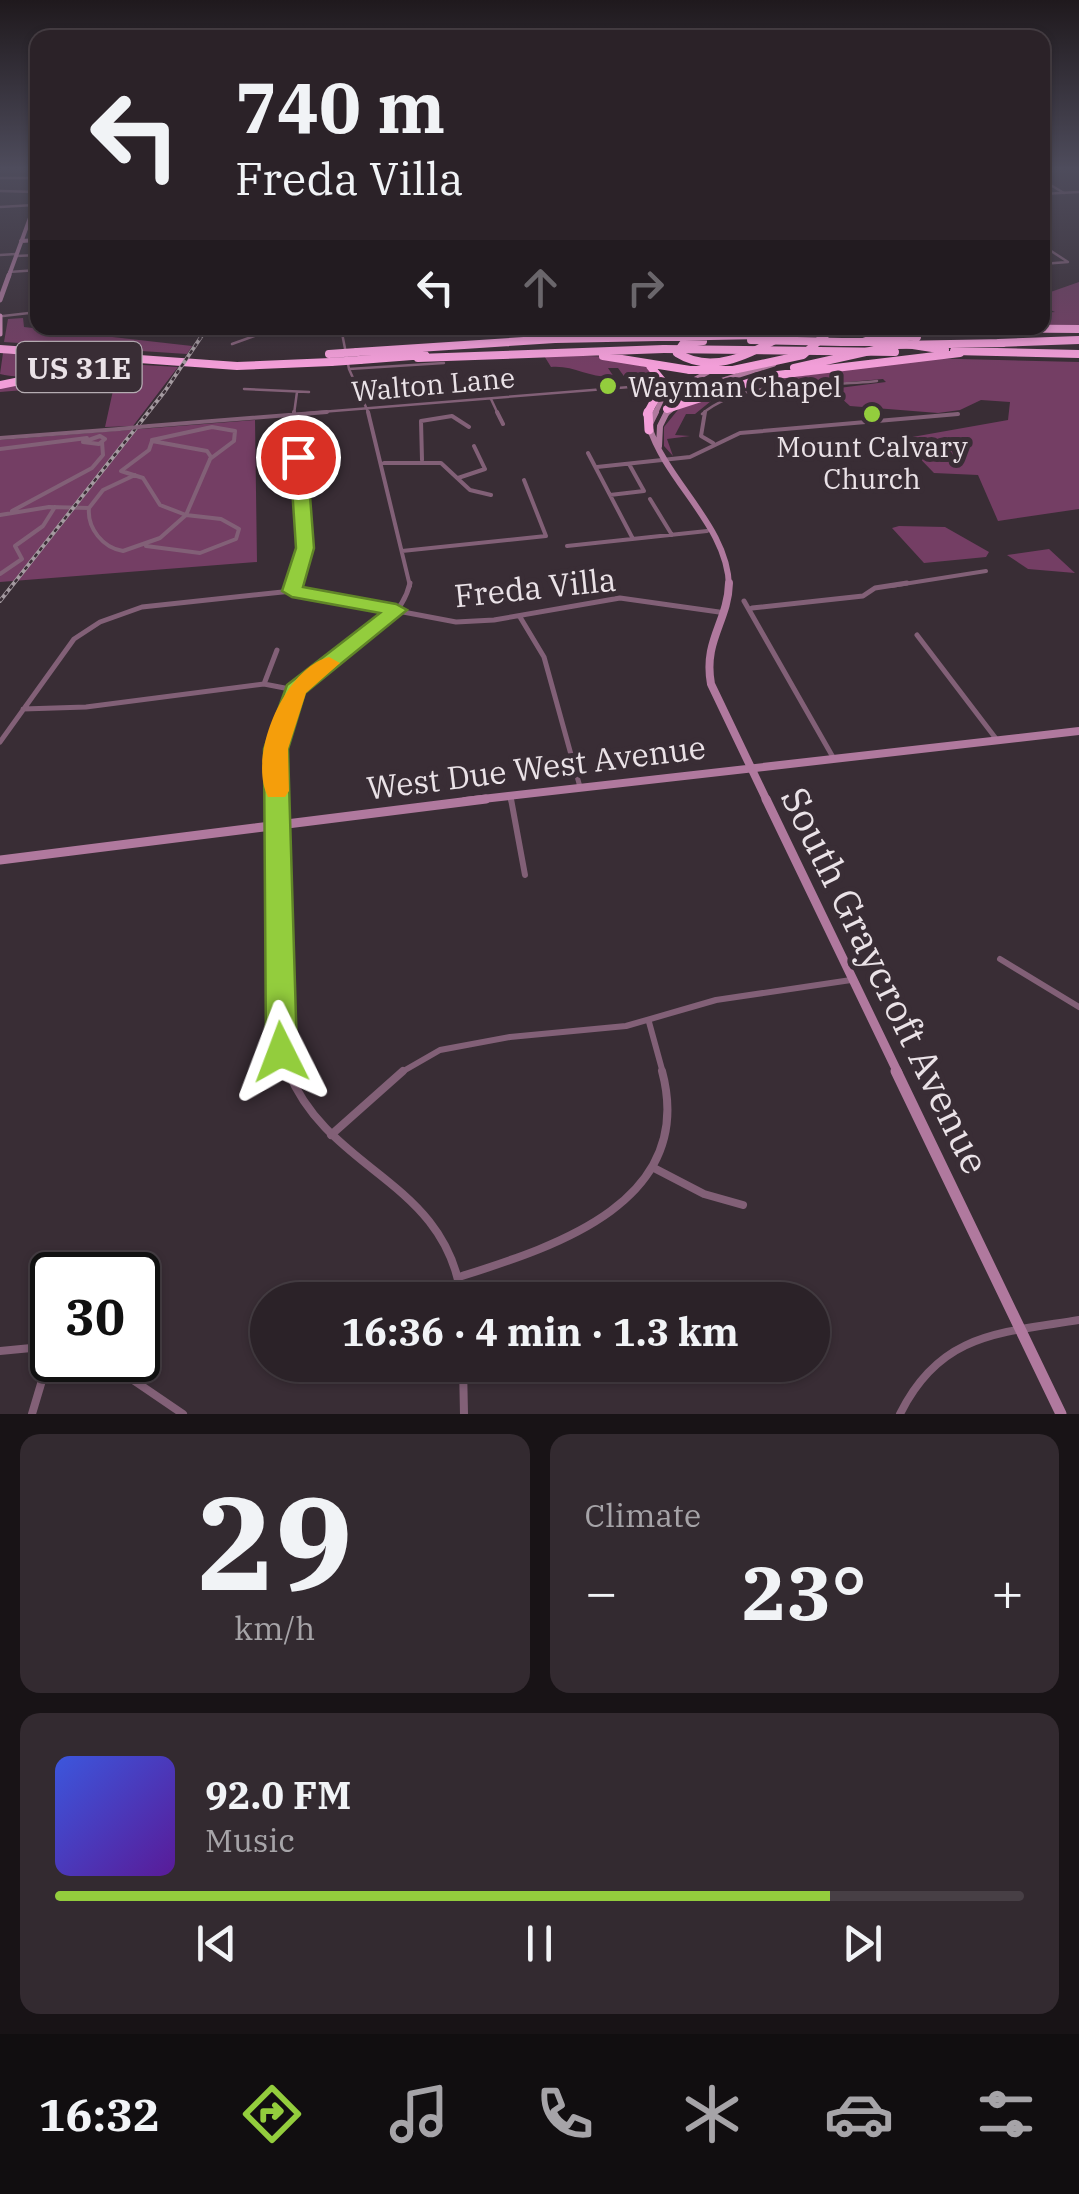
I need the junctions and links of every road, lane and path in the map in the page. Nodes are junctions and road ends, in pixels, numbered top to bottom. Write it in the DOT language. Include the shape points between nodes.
graph roads {
  1 [pos="24,234"];
  2 [pos="30,240"];
  3 [pos="22,241"];
  4 [pos="1050,250"];
  5 [pos="0,255"];
  6 [pos="16,255"];
  7 [pos="30,255"];
  8 [pos="1050,262"];
  9 [pos="30,271"];
  10 [pos="9,273"];
  11 [pos="0,275"];
  12 [pos="1,296"];
  13 [pos="30,313"];
  14 [pos="1,316"];
  15 [pos="1050,329"];
  16 [pos="0,334"];
  17 [pos="254,335"];
  18 [pos="343,335"];
  19 [pos="606,335"];
  20 [pos="722,335"];
  21 [pos="780,335"];
  22 [pos="826,335"];
  23 [pos="847,335"];
  24 [pos="969,335"];
  25 [pos="1079,335"];
  26 [pos="983,337"];
  27 [pos="556,339"];
  28 [pos="722,340"];
  29 [pos="1004,343"];
  30 [pos="232,344"];
  31 [pos="0,347"];
  32 [pos="25,350"];
  33 [pos="538,352"];
  34 [pos="996,352"];
  35 [pos="960,353"];
  36 [pos="1079,354"];
  37 [pos="742,355"];
  38 [pos="798,356"];
  39 [pos="359,358"];
  40 [pos="627,359"];
  41 [pos="331,360"];
  42 [pos="159,361"];
  43 [pos="444,363"];
  44 [pos="349,369"];
  45 [pos="0,381"];
  46 [pos="877,381"];
  47 [pos="742,382"];
  48 [pos="630,387"];
  49 [pos="244,389"];
  50 [pos="297,392"];
  51 [pos="309,392"];
  52 [pos="490,399"];
  53 [pos="366,409"];
  54 [pos="667,409"];
  55 [pos="294,414"];
  56 [pos="958,414"];
  57 [pos="503,424"];
  58 [pos="469,427"];
  59 [pos="649,430"];
  60 [pos="0,438"];
  61 [pos="152,441"];
  62 [pos="713,443"];
  63 [pos="474,446"];
  64 [pos="0,449"];
  65 [pos="659,450"];
  66 [pos="588,453"];
  67 [pos="210,459"];
  68 [pos="422,460"];
  69 [pos="666,461"];
  70 [pos="384,463"];
  71 [pos="629,464"];
  72 [pos="598,468"];
  73 [pos="135,475"];
  74 [pos="458,478"];
  75 [pos="524,480"];
  76 [pos="492,495"];
  77 [pos="610,495"];
  78 [pos="650,499"];
  79 [pos="55,507"];
  80 [pos="89,508"];
  81 [pos="187,514"];
  82 [pos="1,515"];
  83 [pos="708,531"];
  84 [pos="672,535"];
  85 [pos="634,539"];
  86 [pos="146,546"];
  87 [pos="567,546"];
  88 [pos="402,551"];
  89 [pos="986,571"];
  90 [pos="0,574"];
  91 [pos="292,591"];
  92 [pos="744,601"];
  93 [pos="752,608"];
  94 [pos="396,610"];
  95 [pos="719,612"];
  96 [pos="519,616"];
  97 [pos="916,636"];
  98 [pos="277,650"];
  99 [pos="264,684"];
  100 [pos="295,690"];
  101 [pos="24,709"];
  102 [pos="1079,731"];
  103 [pos="997,740"];
  104 [pos="0,742"];
  105 [pos="834,759"];
  106 [pos="751,768"];
  107 [pos="580,787"];
  108 [pos="510,795"];
  109 [pos="277,823"];
  110 [pos="0,860"];
  111 [pos="526,874"];
  112 [pos="1000,959"];
  113 [pos="852,980"];
  114 [pos="1079,1007"];
  115 [pos="648,1022"];
  116 [pos="331,1135"];
  117 [pos="652,1167"];
  118 [pos="744,1205"];
  119 [pos="462,1276"];
  120 [pos="462,1282"];
  121 [pos="1079,1320"];
  122 [pos="1020,1330"];
  123 [pos="30,1348"];
  124 [pos="0,1351"];
  125 [pos="41,1382"];
  126 [pos="136,1382"];
  127 [pos="463,1382"];
  128 [pos="32,1414"];
  129 [pos="182,1414"];
  130 [pos="464,1414"];
  131 [pos="900,1414"];
  132 [pos="1061,1414"];
  1 -- 3 [label="main road"];
  2 -- 3 [label="main road"];
  3 -- 6 [label="main road"];
  4 -- 8 [label="street" via="1068,262"];
  5 -- 6 [label="street"];
  6 -- 7 [label="street"];
  6 -- 10 [label="main road"];
  9 -- 10 [label="street"];
  10 -- 11 [label="street"];
  10 -- 12 [label="main road"];
  12 -- 14 [label="main road"];
  13 -- 14 [label="street"];
  14 -- 16 [label="main road"];
  15 -- 25 [label="highway"];
  17 -- 30 [label="street"];
  18 -- 44 [label="street"];
  19 -- 27 [label="highway, US 31E"];
  20 -- 27 [label="highway"];
  21 -- 37 [label="highway"];
  22 -- 38 [label="highway, US 31E"];
  23 -- 26 [label="highway"];
  23 -- 28 [label="highway, bridge"];
  23 -- 29 [label="highway"];
  23 -- 34 [label="highway, bridge"];
  24 -- 26 [label="highway"];
  25 -- 26 [label="highway"];
  25 -- 29 [label="highway"];
  27 -- 39 [label="highway, US 31E"];
  28 -- 37 [label="highway" via="676,351 705,363"];
  28 -- 39 [label="highway"];
  29 -- 47 [label="highway" via="874,348"];
  31 -- 32 [label="highway"];
  31 -- 41 [label="highway, US 31E"];
  32 -- 42 [label="highway"];
  32 -- 45 [label="highway" via="57,362 34,375"];
  33 -- 35 [label="highway, bridge"];
  33 -- 39 [label="highway, US 31E"];
  33 -- 40 [label="highway, US 31E"];
  34 -- 35 [label="highway"];
  34 -- 36 [label="highway"];
  35 -- 47 [label="highway"];
  37 -- 59 [label="main road" via="663,397"];
  38 -- 40 [label="highway, US 31E, bridge" via="733,370"];
  38 -- 54 [label="main road" via="690,393"];
  39 -- 41 [label="highway, US 31E, bridge"];
  40 -- 59 [label="highway" via="656,369 664,380 646,415"];
  41 -- 42 [label="highway, US 31E" via="267,366"];
  42 -- 45 [label="highway, US 31E" via="101,363"];
  43 -- 44 [label="street"];
  44 -- 53 [label="street"];
  46 -- 62 [label="street" via="770,384 724,399 702,414 701,436"];
  47 -- 54 [label="highway"];
  48 -- 52 [label="street, Walton Lane"];
  49 -- 50 [label="street"];
  50 -- 51 [label="street"];
  50 -- 55 [label="street"];
  52 -- 53 [label="street, Walton Lane"];
  52 -- 57 [label="street"];
  53 -- 55 [label="street, Walton Lane"];
  53 -- 70 [label="street"];
  54 -- 65 [label="main road" via="658,425"];
  55 -- 60 [label="street, Walton Lane, bridge"];
  55 -- 91 [label="street" via="305,548"];
  56 -- 62 [label="street" via="740,433"];
  58 -- 68 [label="street" via="452,416 421,421"];
  59 -- 65 [label="main road"];
  61 -- 67 [label="street" via="204,450"];
  61 -- 67 [label="street" via="212,427 235,431 234,441"];
  61 -- 73 [label="street" via="150,450 120,470"];
  62 -- 69 [label="street" via="698,455"];
  63 -- 74 [label="street" via="485,470"];
  64 -- 82 [label="street" via="102,437 103,454 92,468"];
  65 -- 69 [label="main road"];
  66 -- 72 [label="street"];
  67 -- 81 [label="street" via="200,498"];
  68 -- 70 [label="street"];
  68 -- 74 [label="street" via="442,462"];
  69 -- 71 [label="street"];
  69 -- 83 [label="main road"];
  70 -- 88 [label="street"];
  71 -- 72 [label="street"];
  71 -- 77 [label="street" via="644,491"];
  72 -- 77 [label="street"];
  73 -- 80 [label="street" via="103,490"];
  73 -- 81 [label="street" via="159,505"];
  74 -- 76 [label="street" via="470,490"];
  75 -- 88 [label="street" via="546,536"];
  77 -- 85 [label="street"];
  78 -- 84 [label="street"];
  79 -- 80 [label="street"];
  79 -- 82 [label="street"];
  79 -- 90 [label="street" via="43,526 14,546 22,559"];
  80 -- 81 [label="street" via="99,541 118,549 165,537"];
  81 -- 86 [label="street" via="228,521 239,533 225,547 200,553"];
  83 -- 84 [label="street"];
  83 -- 95 [label="main road, South Graycroft Avenue" via="726,565 729,592"];
  84 -- 85 [label="street"];
  85 -- 87 [label="street"];
  88 -- 94 [label="street" via="410,585"];
  89 -- 93 [label="street" via="875,588 863,596"];
  91 -- 94 [label="street, Freda Villa"];
  91 -- 101 [label="street, Freda Villa" via="114,615 74,640"];
  92 -- 93 [label="street"];
  93 -- 105 [label="street"];
  94 -- 96 [label="street, Freda Villa" via="456,622"];
  94 -- 100 [label="street"];
  95 -- 96 [label="street, Freda Villa" via="620,598"];
  95 -- 106 [label="main road, South Graycroft Avenue" via="704,661"];
  96 -- 107 [label="street" via="544,657"];
  97 -- 103 [label="street"];
  98 -- 99 [label="street"];
  99 -- 100 [label="street"];
  99 -- 101 [label="street" via="86,708"];
  100 -- 109 [label="street" via="276,749"];
  101 -- 104 [label="street, Freda Villa"];
  102 -- 103 [label="main road, West Due West Avenue"];
  103 -- 105 [label="main road, West Due West Avenue"];
  105 -- 106 [label="main road, West Due West Avenue"];
  106 -- 107 [label="main road, West Due West Avenue"];
  106 -- 113 [label="main road, South Graycroft Avenue"];
  107 -- 108 [label="main road, West Due West Avenue"];
  108 -- 109 [label="main road, West Due West Avenue"];
  108 -- 111 [label="street"];
  109 -- 110 [label="main road, West Due West Avenue"];
  109 -- 116 [label="street" via="281,1052 306,1108"];
  112 -- 114 [label="street"];
  113 -- 115 [label="street" via="716,1000"];
  113 -- 122 [label="main road, South Graycroft Avenue"];
  115 -- 116 [label="street" via="440,1050 384,1085"];
  115 -- 117 [label="street" via="669,1092"];
  116 -- 119 [label="street" via="421,1204"];
  117 -- 118 [label="street" via="721,1201"];
  117 -- 119 [label="street" via="626,1201 584,1233"];
  119 -- 120 [label="street"];
  121 -- 122 [label="street"];
  122 -- 131 [label="street" via="974,1336 931,1364"];
  122 -- 132 [label="main road, South Graycroft Avenue"];
  123 -- 124 [label="street"];
  125 -- 128 [label="street"];
  126 -- 129 [label="street"];
  127 -- 130 [label="street"];
}
